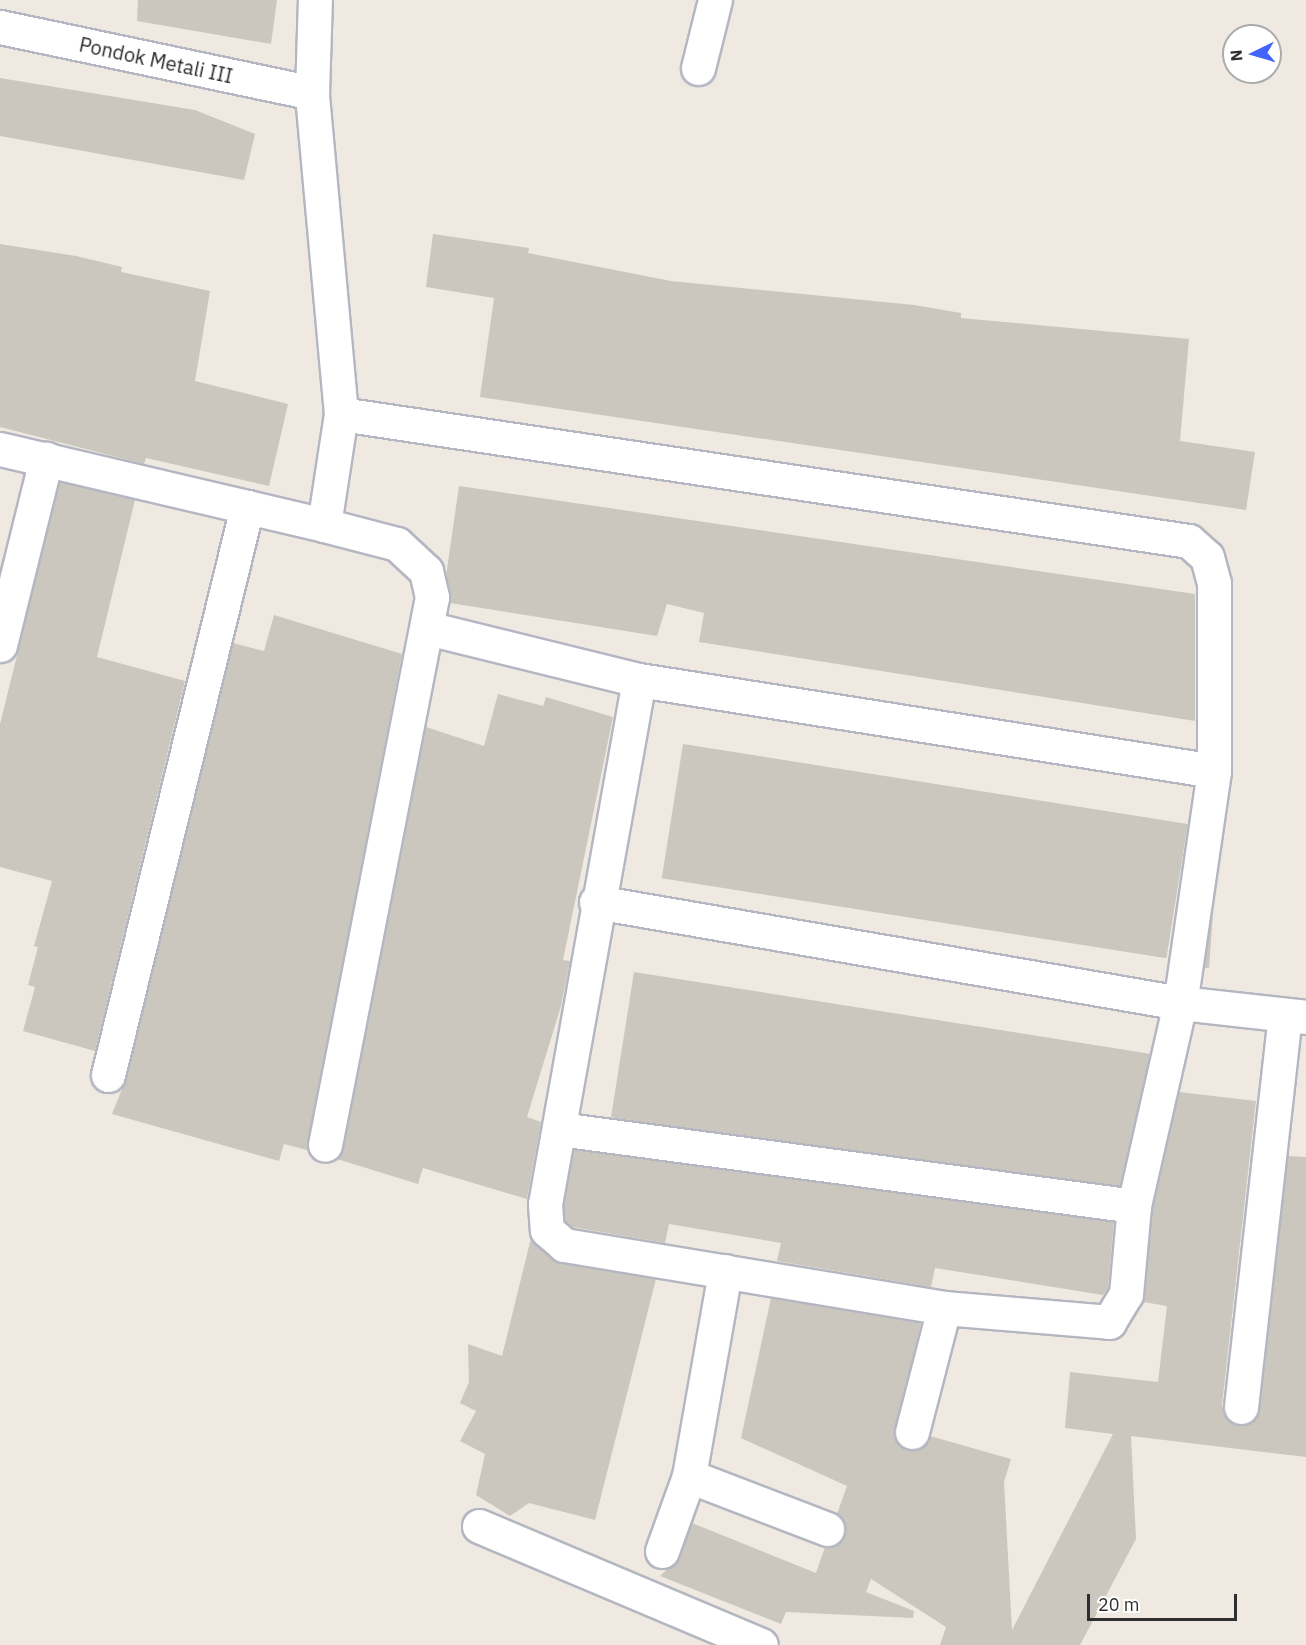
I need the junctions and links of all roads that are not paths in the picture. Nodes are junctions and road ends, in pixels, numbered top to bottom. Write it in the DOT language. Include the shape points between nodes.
graph roads {
  1 [pos="315,0"];
  2 [pos="715,0"];
  3 [pos="0,27"];
  4 [pos="698,68"];
  5 [pos="312,93"];
  6 [pos="341,414"];
  7 [pos="0,448"];
  8 [pos="46,459"];
  9 [pos="247,507"];
  10 [pos="324,525"];
  11 [pos="427,628"];
  12 [pos="0,645"];
  13 [pos="639,680"];
  14 [pos="1214,771"];
  15 [pos="596,903"];
  16 [pos="1180,1003"];
  17 [pos="1295,1016"];
  18 [pos="108,1075"];
  19 [pos="559,1129"];
  20 [pos="325,1145"];
  21 [pos="1134,1206"];
  22 [pos="724,1271"];
  23 [pos="944,1308"];
  24 [pos="1241,1407"];
  25 [pos="912,1432"];
  26 [pos="689,1476"];
  27 [pos="479,1526"];
  28 [pos="827,1529"];
  29 [pos="662,1551"];
  30 [pos="761,1645"];
  1 -- 5 [label="street"];
  2 -- 4 [label="street"];
  3 -- 5 [label="street, Pondok Metali III"];
  5 -- 6 [label="street"];
  6 -- 10 [label="street"];
  6 -- 14 [label="street" via="1189,541 1207,557 1214,583"];
  7 -- 8 [label="street"];
  8 -- 9 [label="street"];
  8 -- 12 [label="street"];
  9 -- 10 [label="street"];
  9 -- 18 [label="street"];
  10 -- 11 [label="street" via="397,544 414,556 426,571 432,597"];
  11 -- 13 [label="street"];
  11 -- 20 [label="street"];
  13 -- 14 [label="street"];
  13 -- 15 [label="street"];
  14 -- 16 [label="street"];
  15 -- 16 [label="street"];
  15 -- 19 [label="street"];
  16 -- 17 [label="street"];
  16 -- 21 [label="street"];
  17 -- 24 [label="street"];
  19 -- 21 [label="street"];
  19 -- 22 [label="street" via="545,1204 547,1230 564,1245"];
  21 -- 23 [label="street" via="1126,1294 1109,1322"];
  22 -- 23 [label="street"];
  22 -- 26 [label="street"];
  23 -- 25 [label="street"];
  26 -- 28 [label="street"];
  26 -- 29 [label="street"];
  27 -- 30 [label="street"];
}
